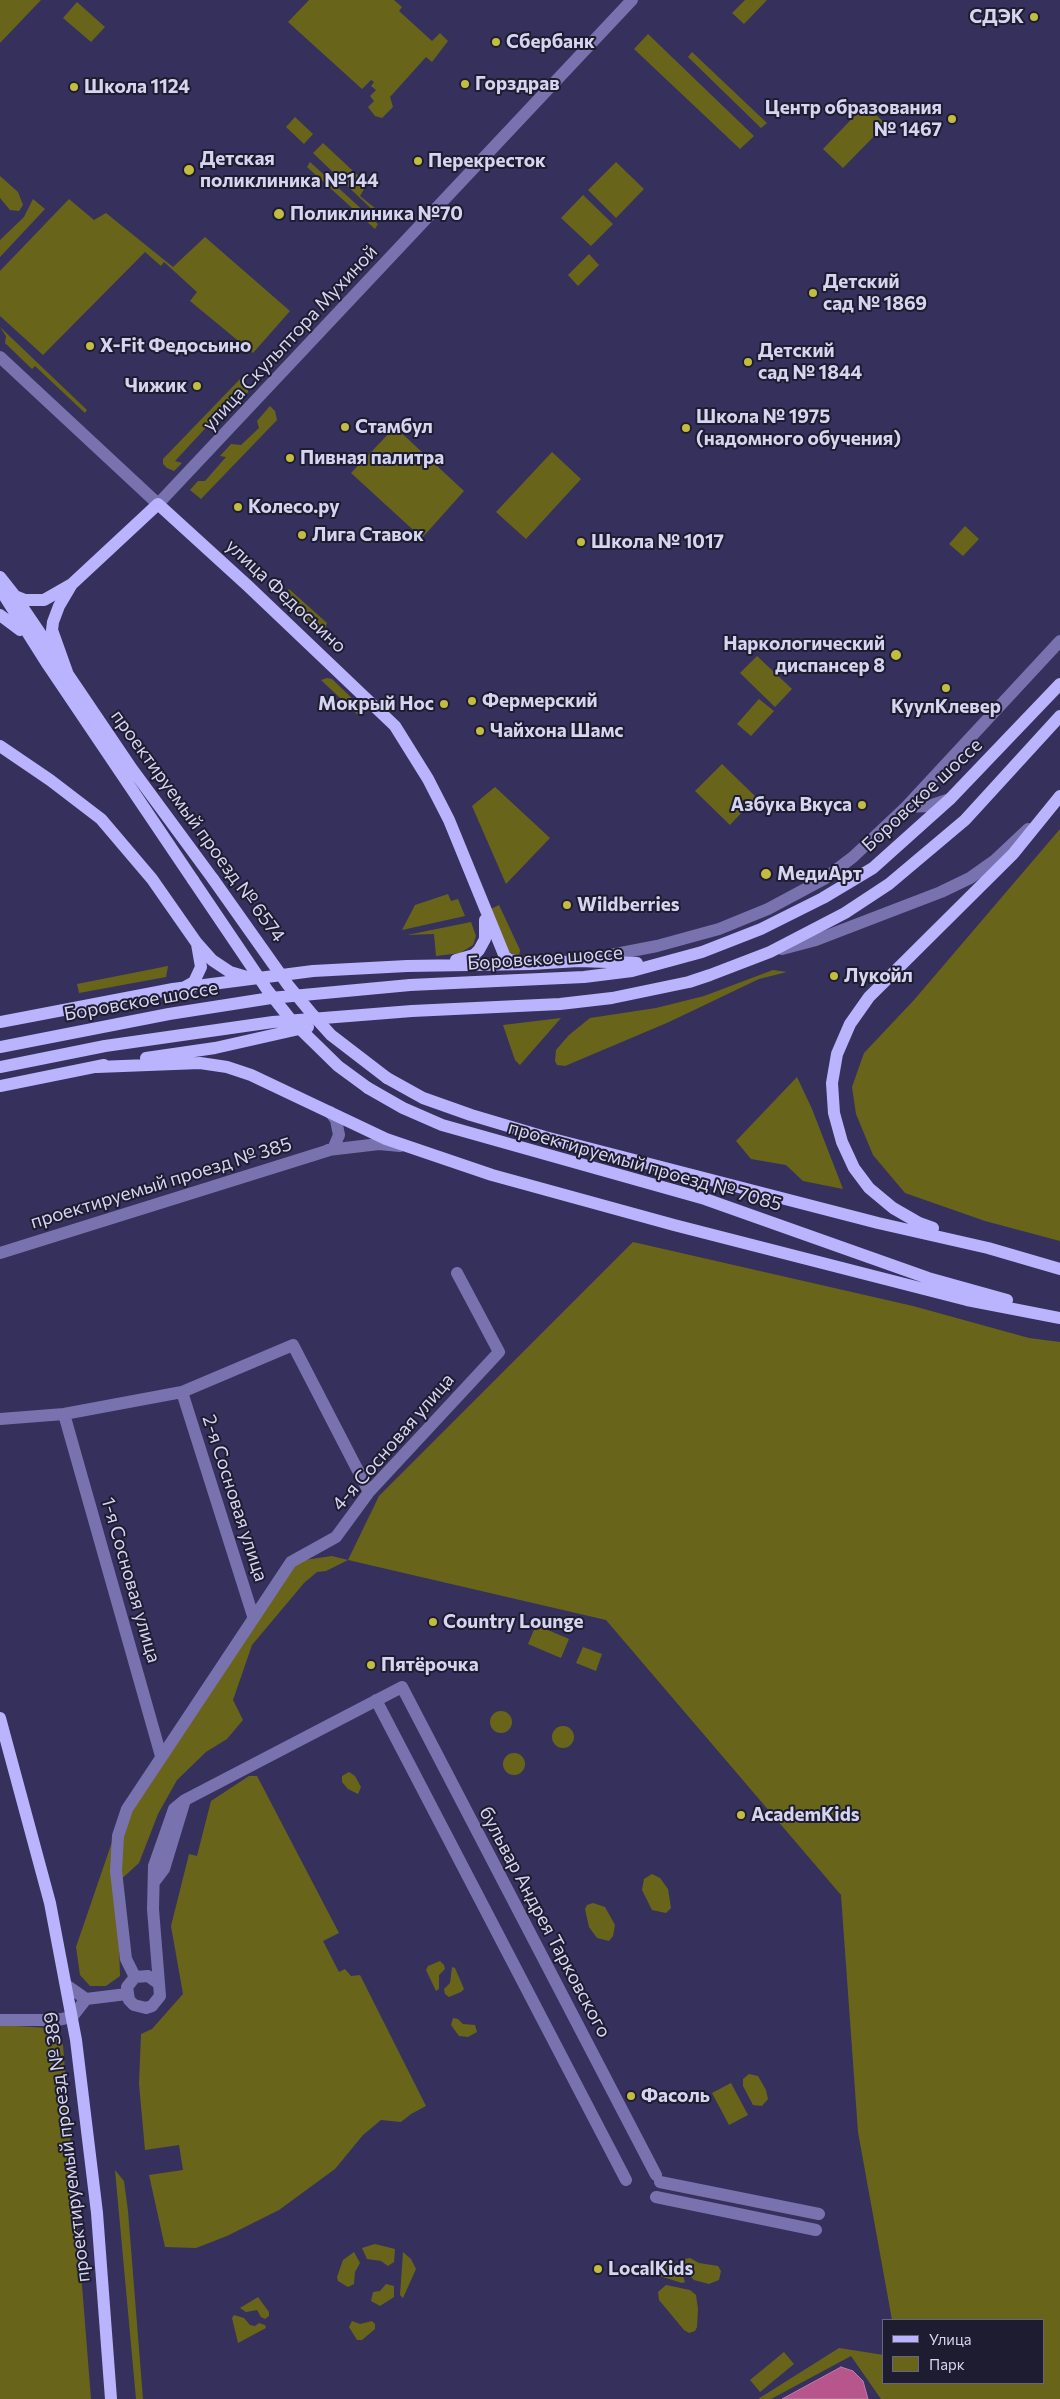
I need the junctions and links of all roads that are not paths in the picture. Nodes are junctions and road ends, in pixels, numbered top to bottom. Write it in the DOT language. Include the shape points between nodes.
graph roads {
  1 [pos="632,0"];
  2 [pos="0,357"];
  3 [pos="158,504"];
  4 [pos="0,577"];
  5 [pos="72,584"];
  6 [pos="0,589"];
  7 [pos="15,596"];
  8 [pos="0,615"];
  9 [pos="1060,641"];
  10 [pos="33,642"];
  11 [pos="67,672"];
  12 [pos="1060,684"];
  13 [pos="1060,716"];
  14 [pos="0,746"];
  15 [pos="1060,796"];
  16 [pos="950,799"];
  17 [pos="906,807"];
  18 [pos="1045,813"];
  19 [pos="484,910"];
  20 [pos="196,942"];
  21 [pos="770,952"];
  22 [pos="682,959"];
  23 [pos="578,961"];
  24 [pos="531,964"];
  25 [pos="440,965"];
  26 [pos="249,978"];
  27 [pos="184,987"];
  28 [pos="412,1011"];
  29 [pos="0,1022"];
  30 [pos="0,1047"];
  31 [pos="0,1067"];
  32 [pos="97,1067"];
  33 [pos="387,1078"];
  34 [pos="0,1086"];
  35 [pos="368,1088"];
  36 [pos="330,1112"];
  37 [pos="330,1149"];
  38 [pos="414,1149"];
  39 [pos="988,1248"];
  40 [pos="0,1253"];
  41 [pos="1060,1269"];
  42 [pos="457,1273"];
  43 [pos="1060,1312"];
  44 [pos="1060,1318"];
  45 [pos="182,1392"];
  46 [pos="64,1414"];
  47 [pos="0,1419"];
  48 [pos="369,1492"];
  49 [pos="253,1616"];
  50 [pos="376,1700"];
  51 [pos="0,1718"];
  52 [pos="161,1756"];
  53 [pos="135,1977"];
  54 [pos="159,1984"];
  55 [pos="66,1985"];
  56 [pos="127,1994"];
  57 [pos="86,1999"];
  58 [pos="72,2017"];
  59 [pos="0,2020"];
  60 [pos="626,2180"];
  61 [pos="656,2197"];
  62 [pos="819,2214"];
  63 [pos="816,2230"];
  64 [pos="111,2399"];
  1 -- 3 [label="street, улица Скульптора Мухиной"];
  2 -- 3 [label="street, улица Федосьино"];
  3 -- 5 [label="main road"];
  3 -- 19 [label="main road, улица Федосьино" via="395,726 435,791"];
  4 -- 7 [label="main road, проектируемый проезд № 6574"];
  5 -- 7 [label="main road" via="44,600 25,600"];
  5 -- 11 [label="main road" via="53,622 56,643"];
  6 -- 10 [label="main road, проектируемый проезд № 6574"];
  7 -- 11 [label="main road, проектируемый проезд № 6574"];
  8 -- 10 [label="main road"];
  9 -- 17 [label="street"];
  10 -- 35 [label="main road, проектируемый проезд № 6574, bridge" via="268,991 291,1020 338,1066"];
  11 -- 33 [label="main road, проектируемый проезд № 6574, bridge" via="132,770 312,1014 338,1041"];
  12 -- 16 [label="main road, Боровское шоссе"];
  13 -- 21 [label="main road, Боровское шоссе" via="965,820 895,880 845,913"];
  14 -- 20 [label="main road" via="101,819 152,878"];
  15 -- 18 [label="main road"];
  16 -- 17 [label="street" via="929,806"];
  16 -- 22 [label="main road, Боровское шоссе" via="883,860 824,898 761,929"];
  17 -- 23 [label="street" via="837,870 768,909 718,929 658,946"];
  18 -- 21 [label="street" via="994,861 970,878 816,940"];
  18 -- 39 [label="main road" via="1013,854 869,997 850,1024 832,1083 834,1112 842,1142 854,1168 869,1188 893,1208 919,1223"];
  19 -- 24 [label="main road, улица Федосьино" via="505,956"];
  19 -- 25 [label="main road" via="485,939 479,950 466,958"];
  20 -- 26 [label="main road" via="212,960 230,972"];
  20 -- 27 [label="main road" via="201,967 194,982"];
  21 -- 28 [label="main road, Боровское шоссе" via="696,980 632,996 560,1004"];
  22 -- 23 [label="main road" via="628,964"];
  22 -- 30 [label="main road, Боровское шоссе" via="632,971 584,977 402,986 271,998"];
  23 -- 24 [label="main road"];
  24 -- 25 [label="main road"];
  25 -- 26 [label="main road"];
  26 -- 27 [label="main road"];
  27 -- 29 [label="main road"];
  28 -- 31 [label="main road, Боровское шоссе" via="273,1022 169,1035"];
  28 -- 32 [label="main road"];
  32 -- 34 [label="main road"];
  32 -- 36 [label="main road" via="200,1064 227,1067"];
  33 -- 39 [label="main road, проектируемый проезд № 7085" via="423,1098 527,1131"];
  35 -- 43 [label="main road, проектируемый проезд № 7085" via="442,1125 705,1199 984,1295"];
  36 -- 37 [label="street" via="340,1135"];
  36 -- 38 [label="main road"];
  37 -- 38 [label="street, проектируемый проезд № 385" via="379,1144"];
  37 -- 40 [label="street, проектируемый проезд № 385"];
  38 -- 44 [label="main road" via="492,1175 674,1225 967,1300"];
  39 -- 41 [label="main road, проектируемый проезд № 7085"];
  42 -- 48 [label="street, 4-я Сосновая улица" via="499,1352"];
  45 -- 46 [label="street"];
  45 -- 48 [label="street" via="293,1345"];
  45 -- 49 [label="street, 2-я Сосновая улица"];
  46 -- 47 [label="street"];
  46 -- 52 [label="street, 1-я Сосновая улица"];
  48 -- 49 [label="street, 4-я Сосновая улица" via="336,1537 291,1562"];
  49 -- 52 [label="street, 4-я Сосновая улица"];
  50 -- 54 [label="street" via="184,1800 172,1812 154,1866"];
  50 -- 60 [label="street"];
  50 -- 62 [label="street, бульвар Андрея Тарковского" via="402,1687 658,2179"];
  51 -- 55 [label="main road, проектируемый проезд № 389" via="50,1903"];
  52 -- 53 [label="street, 4-я Сосновая улица" via="127,1809 118,1836 119,1912 126,1959"];
  53 -- 54 [label="street" via="148,1976"];
  53 -- 56 [label="street"];
  54 -- 56 [label="street" via="160,1996 146,2008 134,2005"];
  55 -- 57 [label="street"];
  55 -- 58 [label="main road, проектируемый проезд № 389"];
  56 -- 57 [label="street"];
  57 -- 58 [label="street"];
  58 -- 59 [label="street"];
  58 -- 64 [label="main road, проектируемый проезд № 389" via="89,2139"];
  61 -- 63 [label="street"];
}
